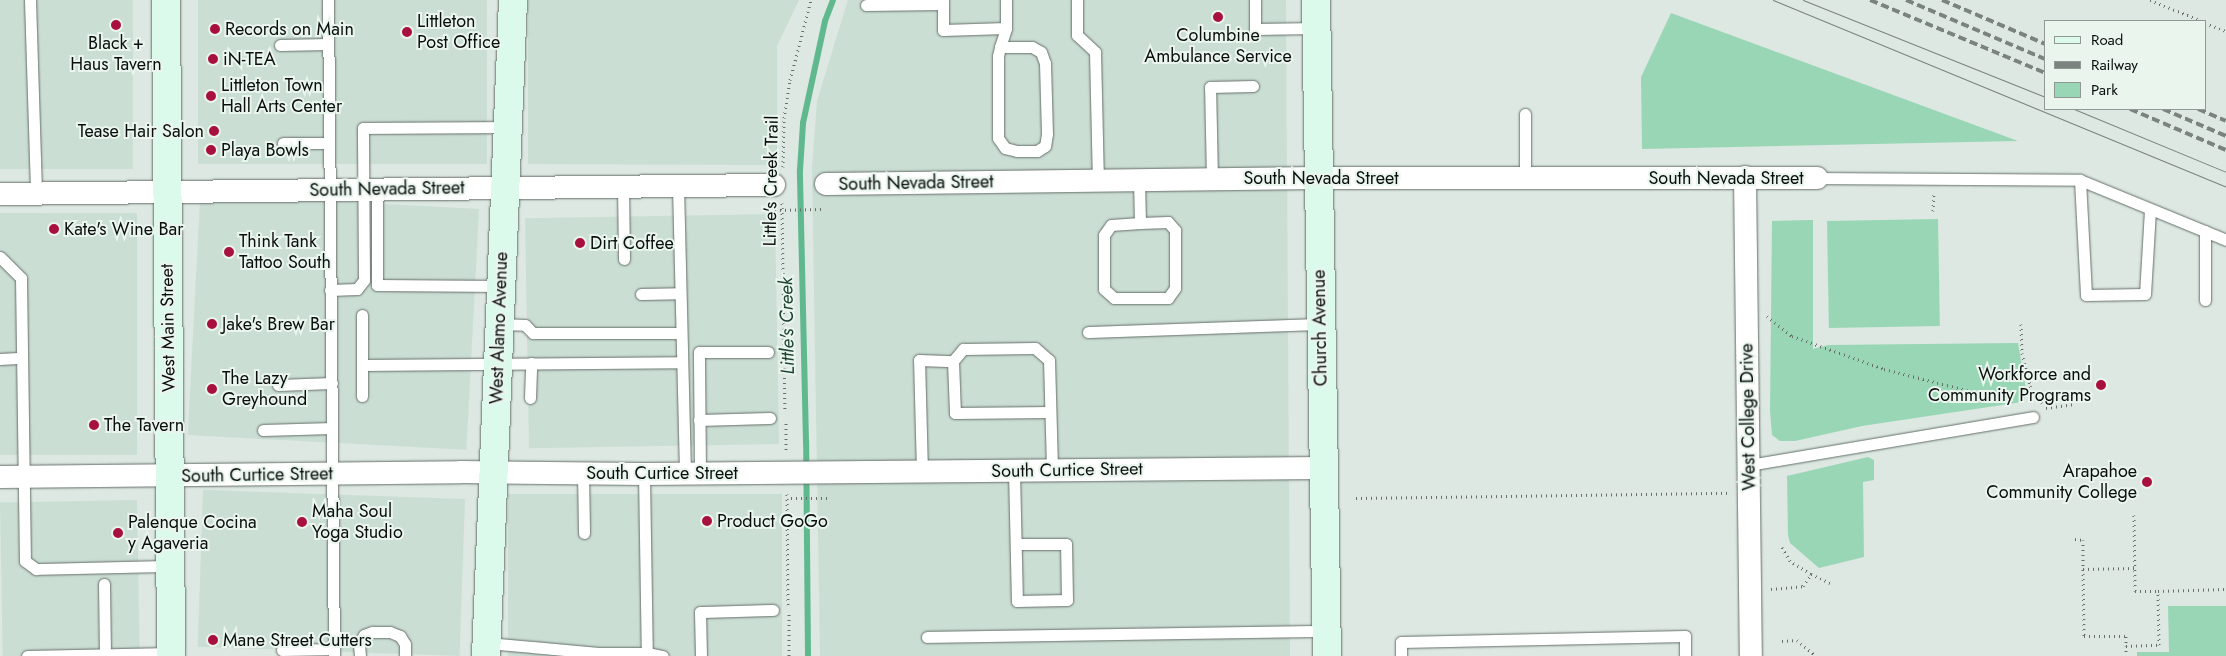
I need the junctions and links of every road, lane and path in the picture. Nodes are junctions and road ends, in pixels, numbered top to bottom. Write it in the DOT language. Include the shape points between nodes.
graph roads {
  1 [pos="30,0"];
  2 [pos="166,0"];
  3 [pos="328,0"];
  4 [pos="513,0"];
  5 [pos="812,0"];
  6 [pos="1006,0"];
  7 [pos="1077,0"];
  8 [pos="1255,0"];
  9 [pos="1316,0"];
  10 [pos="2150,0"];
  11 [pos="943,2"];
  12 [pos="866,5"];
  13 [pos="2198,20"];
  14 [pos="2206,23"];
  15 [pos="1006,28"];
  16 [pos="1316,28"];
  17 [pos="2226,31"];
  18 [pos="328,44"];
  19 [pos="280,45"];
  20 [pos="1000,47"];
  21 [pos="1252,86"];
  22 [pos="1525,114"];
  23 [pos="507,128"];
  24 [pos="283,143"];
  25 [pos="329,143"];
  26 [pos="1317,178"];
  27 [pos="1525,178"];
  28 [pos="1745,178"];
  29 [pos="1817,178"];
  30 [pos="1212,179"];
  31 [pos="1098,180"];
  32 [pos="1139,180"];
  33 [pos="2080,180"];
  34 [pos="780,184"];
  35 [pos="826,184"];
  36 [pos="623,186"];
  37 [pos="678,186"];
  38 [pos="505,188"];
  39 [pos="370,189"];
  40 [pos="329,190"];
  41 [pos="1934,190"];
  42 [pos="166,192"];
  43 [pos="36,193"];
  44 [pos="0,194"];
  45 [pos="2150,209"];
  46 [pos="775,210"];
  47 [pos="821,210"];
  48 [pos="1933,211"];
  49 [pos="1140,223"];
  50 [pos="2205,231"];
  51 [pos="2226,240"];
  52 [pos="0,257"];
  53 [pos="624,260"];
  54 [pos="501,286"];
  55 [pos="330,290"];
  56 [pos="680,293"];
  57 [pos="641,294"];
  58 [pos="2205,300"];
  59 [pos="362,315"];
  60 [pos="1766,316"];
  61 [pos="500,324"];
  62 [pos="1320,324"];
  63 [pos="2020,324"];
  64 [pos="1088,332"];
  65 [pos="681,333"];
  66 [pos="768,352"];
  67 [pos="22,358"];
  68 [pos="0,359"];
  69 [pos="954,361"];
  70 [pos="682,362"];
  71 [pos="498,363"];
  72 [pos="531,363"];
  73 [pos="362,365"];
  74 [pos="332,383"];
  75 [pos="278,385"];
  76 [pos="362,396"];
  77 [pos="530,398"];
  78 [pos="2075,404"];
  79 [pos="2019,406"];
  80 [pos="1050,412"];
  81 [pos="2033,417"];
  82 [pos="770,418"];
  83 [pos="699,420"];
  84 [pos="332,428"];
  85 [pos="263,430"];
  86 [pos="1749,465"];
  87 [pos="1323,468"];
  88 [pos="1052,470"];
  89 [pos="1014,471"];
  90 [pos="494,472"];
  91 [pos="922,472"];
  92 [pos="583,473"];
  93 [pos="692,473"];
  94 [pos="790,473"];
  95 [pos="333,474"];
  96 [pos="644,474"];
  97 [pos="169,475"];
  98 [pos="0,476"];
  99 [pos="23,476"];
  100 [pos="1730,493"];
  101 [pos="791,498"];
  102 [pos="827,498"];
  103 [pos="1356,498"];
  104 [pos="2134,514"];
  105 [pos="584,533"];
  106 [pos="2075,540"];
  107 [pos="1016,544"];
  108 [pos="1782,547"];
  109 [pos="170,566"];
  110 [pos="2135,568"];
  111 [pos="2083,569"];
  112 [pos="1810,574"];
  113 [pos="1830,582"];
  114 [pos="104,584"];
  115 [pos="1770,589"];
  116 [pos="2226,589"];
  117 [pos="2158,591"];
  118 [pos="773,610"];
  119 [pos="927,637"];
  120 [pos="1782,641"];
  121 [pos="1327,643"];
  122 [pos="2126,646"];
  123 [pos="487,649"];
  124 [pos="282,650"];
  125 [pos="334,652"];
  126 [pos="171,654"];
  127 [pos="598,654"];
  128 [pos="647,654"];
  129 [pos="105,655"];
  130 [pos="27,656"];
  131 [pos="360,656"];
  132 [pos="405,656"];
  133 [pos="663,656"];
  134 [pos="701,656"];
  135 [pos="789,656"];
  136 [pos="1401,656"];
  137 [pos="1685,656"];
  138 [pos="1752,656"];
  139 [pos="1816,656"];
  140 [pos="2126,656"];
  1 -- 43 [label="lane"];
  2 -- 42 [label="main road, West Main Street"];
  3 -- 18 [label="lane"];
  4 -- 23 [label="main road, West Alamo Avenue"];
  5 -- 34 [label="path, Little's Creek Trail" via="790,80"];
  6 -- 15 [label="lane"];
  7 -- 31 [label="lane" via="1077,35 1096,52"];
  8 -- 16 [label="lane" via="1255,29"];
  9 -- 16 [label="main road, Church Avenue"];
  10 -- 13 [label="path"];
  11 -- 12 [label="lane"];
  11 -- 15 [label="lane" via="943,30"];
  14 -- 17 [label="path"];
  15 -- 20 [label="lane"];
  16 -- 26 [label="main road, Church Avenue"];
  18 -- 19 [label="lane"];
  18 -- 25 [label="lane"];
  20 -- 20 [label="lane" via="998,138 1005,148 1037,151 1045,146 1047,134 1045,64 1041,52 1032,47"];
  21 -- 30 [label="lane" via="1210,87"];
  22 -- 27 [label="lane"];
  23 -- 38 [label="main road, West Alamo Avenue"];
  23 -- 39 [label="lane" via="363,128"];
  24 -- 25 [label="lane"];
  25 -- 40 [label="lane"];
  26 -- 27 [label="street, South Nevada Street"];
  26 -- 30 [label="street, South Nevada Street"];
  26 -- 62 [label="main road, Church Avenue"];
  27 -- 28 [label="street, South Nevada Street"];
  28 -- 29 [label="street, South Nevada Street"];
  28 -- 86 [label="street, West College Drive"];
  29 -- 33 [label="lane"];
  30 -- 32 [label="street, South Nevada Street"];
  31 -- 32 [label="street, South Nevada Street"];
  31 -- 35 [label="street, South Nevada Street"];
  32 -- 49 [label="lane"];
  33 -- 45 [label="lane"];
  33 -- 45 [label="lane" via="2086,295 2145,294"];
  34 -- 37 [label="street, South Nevada Street"];
  34 -- 94 [label="path, Little's Creek Trail"];
  36 -- 37 [label="street, South Nevada Street"];
  36 -- 38 [label="street, South Nevada Street"];
  36 -- 53 [label="lane"];
  37 -- 56 [label="lane"];
  38 -- 39 [label="street, South Nevada Street"];
  38 -- 54 [label="main road, West Alamo Avenue"];
  39 -- 40 [label="street, South Nevada Street"];
  39 -- 54 [label="lane" via="377,285"];
  39 -- 55 [label="lane" via="364,280 357,289"];
  40 -- 42 [label="street, South Nevada Street"];
  40 -- 55 [label="lane"];
  41 -- 48 [label="path"];
  42 -- 43 [label="street, South Nevada Street"];
  42 -- 97 [label="main road, West Main Street"];
  43 -- 44 [label="street, South Nevada Street"];
  45 -- 50 [label="lane"];
  46 -- 47 [label="path, bridge"];
  49 -- 49 [label="lane" via="1168,222 1175,230 1175,288 1168,298 1114,298 1104,289 1104,235 1111,225"];
  50 -- 51 [label="lane"];
  50 -- 58 [label="lane"];
  52 -- 67 [label="lane" via="21,278"];
  54 -- 61 [label="main road, West Alamo Avenue"];
  55 -- 74 [label="lane"];
  56 -- 57 [label="lane"];
  56 -- 65 [label="lane"];
  59 -- 73 [label="lane"];
  60 -- 79 [label="path" via="1792,336 1884,369"];
  61 -- 65 [label="lane" via="526,325 533,333"];
  61 -- 71 [label="main road, West Alamo Avenue"];
  62 -- 64 [label="lane"];
  62 -- 87 [label="main road, Church Avenue"];
  63 -- 78 [label="path" via="2022,353 2030,386 2047,410"];
  65 -- 70 [label="lane"];
  66 -- 83 [label="lane" via="699,352"];
  67 -- 68 [label="lane"];
  67 -- 99 [label="lane"];
  69 -- 80 [label="lane" via="955,413"];
  69 -- 80 [label="lane" via="963,349 1035,348 1049,360"];
  69 -- 91 [label="lane" via="919,360"];
  70 -- 72 [label="lane"];
  70 -- 93 [label="lane"];
  71 -- 72 [label="lane"];
  71 -- 73 [label="lane"];
  71 -- 90 [label="main road, West Alamo Avenue"];
  72 -- 77 [label="lane"];
  73 -- 76 [label="lane"];
  74 -- 75 [label="lane"];
  74 -- 84 [label="lane"];
  80 -- 88 [label="lane"];
  81 -- 86 [label="lane"];
  82 -- 83 [label="lane"];
  83 -- 93 [label="lane"];
  84 -- 85 [label="lane"];
  84 -- 95 [label="lane"];
  86 -- 138 [label="street, West College Drive"];
  87 -- 88 [label="street, South Curtice Street"];
  87 -- 121 [label="main road, Church Avenue"];
  88 -- 89 [label="street, South Curtice Street"];
  89 -- 91 [label="street, South Curtice Street"];
  89 -- 107 [label="lane"];
  90 -- 92 [label="street, South Curtice Street"];
  90 -- 95 [label="street, South Curtice Street"];
  90 -- 123 [label="main road, West Alamo Avenue"];
  91 -- 94 [label="street, South Curtice Street"];
  92 -- 96 [label="street, South Curtice Street"];
  92 -- 105 [label="lane"];
  93 -- 94 [label="street, South Curtice Street"];
  93 -- 96 [label="street, South Curtice Street"];
  94 -- 135 [label="path, Little's Creek Trail"];
  95 -- 97 [label="street, South Curtice Street"];
  95 -- 125 [label="lane"];
  96 -- 128 [label="lane"];
  97 -- 99 [label="street, South Curtice Street"];
  97 -- 109 [label="main road, West Main Street"];
  98 -- 99 [label="street, South Curtice Street"];
  99 -- 109 [label="lane" via="25,561 36,568"];
  100 -- 103 [label="path"];
  101 -- 102 [label="path"];
  104 -- 110 [label="path"];
  106 -- 111 [label="path" via="2082,540"];
  107 -- 107 [label="lane" via="1016,601 1067,600 1066,544"];
  108 -- 112 [label="path" via="1790,561"];
  109 -- 126 [label="main road, West Main Street"];
  110 -- 111 [label="path"];
  110 -- 117 [label="path" via="2135,591"];
  111 -- 122 [label="path" via="2084,636 2126,636"];
  112 -- 113 [label="path"];
  112 -- 115 [label="path" via="1803,586"];
  114 -- 129 [label="lane"];
  116 -- 117 [label="path"];
  117 -- 122 [label="path" via="2159,646"];
  118 -- 134 [label="lane" via="700,612"];
  119 -- 121 [label="lane"];
  120 -- 139 [label="path" via="1796,640"];
  122 -- 140 [label="path"];
  123 -- 127 [label="lane"];
  124 -- 125 [label="lane"];
  126 -- 129 [label="lane"];
  127 -- 128 [label="lane"];
  128 -- 133 [label="lane"];
  129 -- 130 [label="lane"];
  131 -- 132 [label="lane" via="359,644 364,635 372,632 390,632 400,636"];
  136 -- 137 [label="lane" via="1400,642 1685,636"];
}
